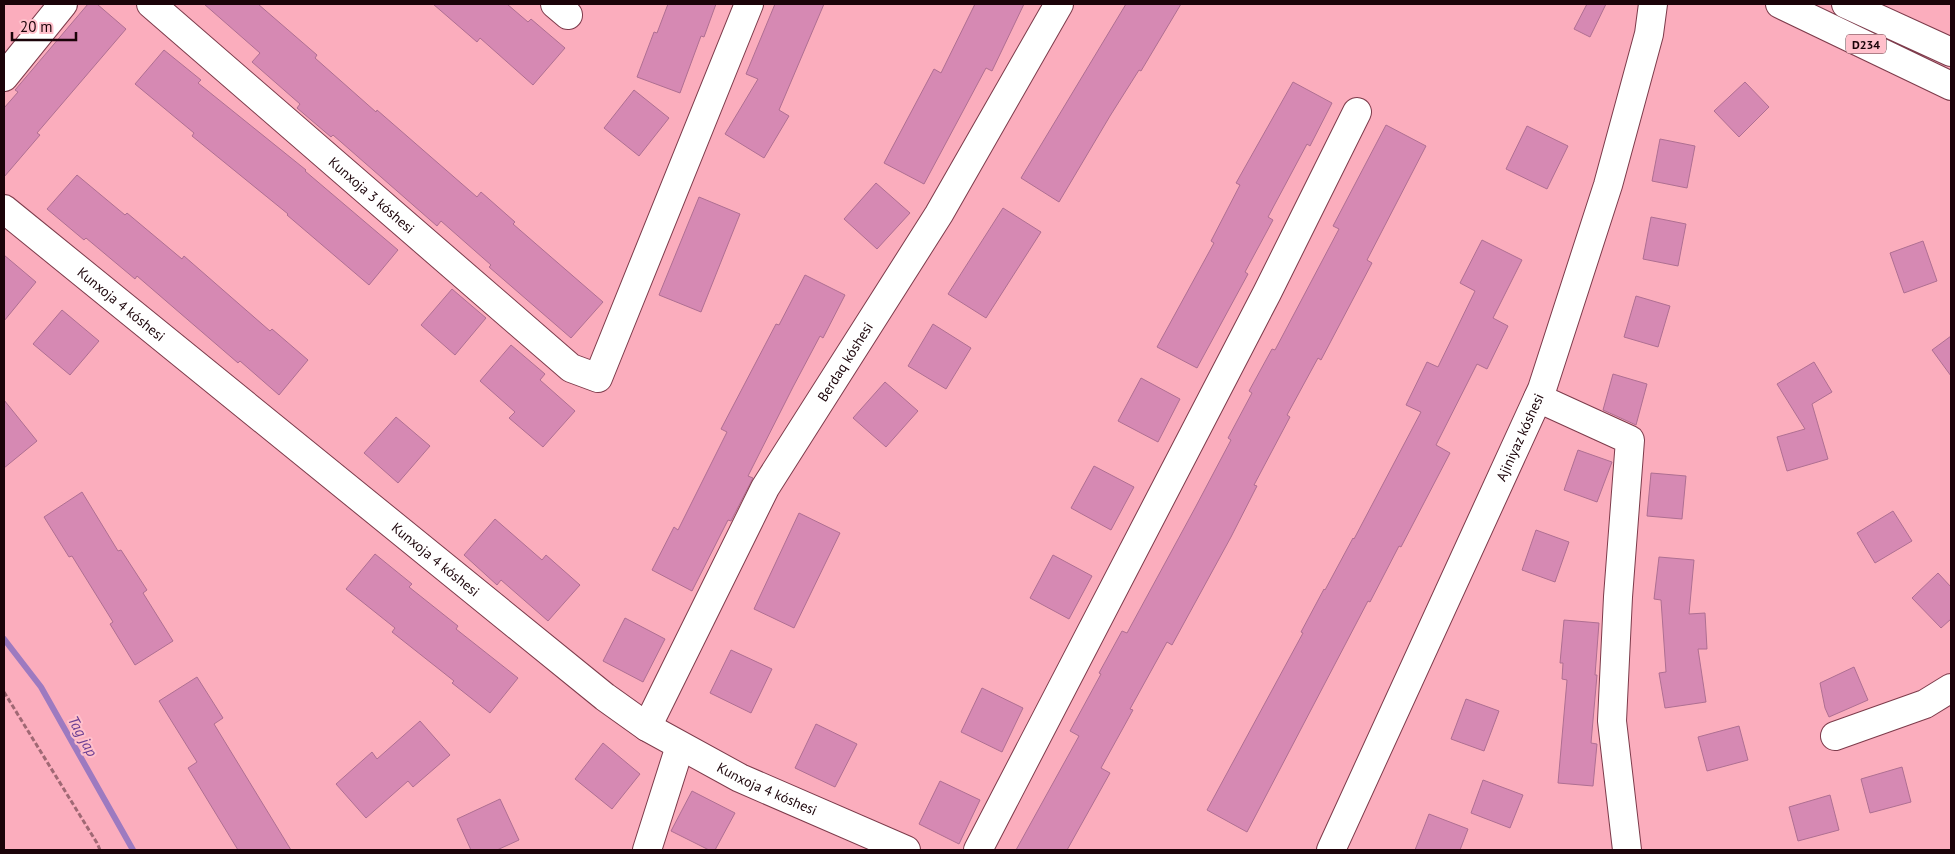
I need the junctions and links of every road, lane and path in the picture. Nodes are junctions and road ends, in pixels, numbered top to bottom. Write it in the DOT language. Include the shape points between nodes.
graph roads {
  1 [pos="63,4"];
  2 [pos="150,4"];
  3 [pos="749,4"];
  4 [pos="1059,4"];
  5 [pos="1653,4"];
  6 [pos="1780,4"];
  7 [pos="1846,4"];
  8 [pos="1951,52"];
  9 [pos="4,77"];
  10 [pos="1951,86"];
  11 [pos="1357,112"];
  12 [pos="4,209"];
  13 [pos="1538,398"];
  14 [pos="1951,688"];
  15 [pos="4,692"];
  16 [pos="647,726"];
  17 [pos="1835,736"];
  18 [pos="680,746"];
  19 [pos="100,850"];
  20 [pos="647,850"];
  21 [pos="906,850"];
  22 [pos="978,850"];
  23 [pos="1331,850"];
  24 [pos="1627,850"];
  1 -- 9 [label="street"];
  2 -- 3 [label="street, Kunxoja 3 kóshesi" via="571,368 598,378"];
  4 -- 16 [label="street, Berdaq kóshesi" via="939,214 765,488"];
  5 -- 13 [label="street, Ajiniyaz kóshesi" via="1650,34 1608,185"];
  6 -- 10 [label="street, D234"];
  7 -- 8 [label="street, D234"];
  11 -- 22 [label="street" via="1263,302"];
  12 -- 16 [label="street, Kunxoja 4 kóshesi" via="604,697"];
  13 -- 23 [label="street, Ajiniyaz kóshesi"];
  13 -- 24 [label="street" via="1630,440 1612,721"];
  14 -- 17 [label="street" via="1925,704"];
  15 -- 19 [label="path"];
  16 -- 18 [label="street, Kunxoja 4 kóshesi"];
  18 -- 20 [label="street"];
  18 -- 21 [label="street, Kunxoja 4 kóshesi" via="740,778"];
}
